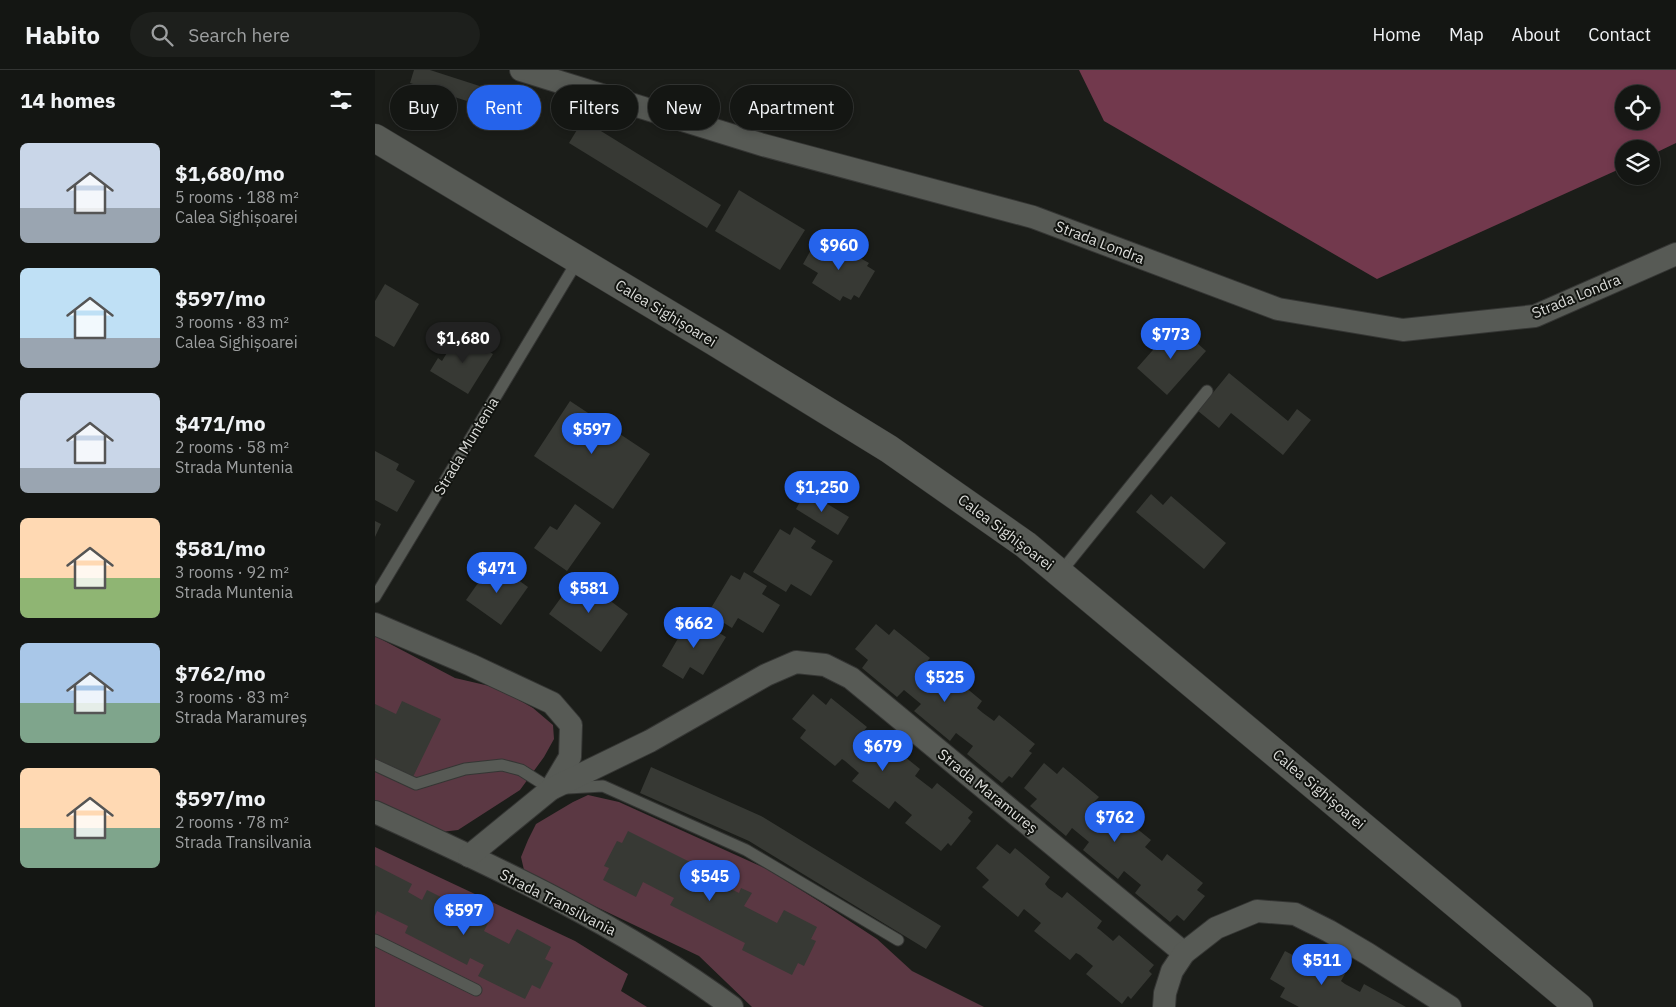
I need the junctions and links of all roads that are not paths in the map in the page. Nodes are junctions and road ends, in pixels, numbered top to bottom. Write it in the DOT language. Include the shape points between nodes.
graph roads {
  1 [pos="521,70"];
  2 [pos="375,138"];
  3 [pos="1676,254"];
  4 [pos="579,260"];
  5 [pos="1207,391"];
  6 [pos="1060,573"];
  7 [pos="375,597"];
  8 [pos="375,624"];
  9 [pos="375,765"];
  10 [pos="551,789"];
  11 [pos="375,812"];
  12 [pos="469,856"];
  13 [pos="375,940"];
  14 [pos="898,940"];
  15 [pos="1184,953"];
  16 [pos="476,990"];
  17 [pos="732,1007"];
  18 [pos="1164,1007"];
  19 [pos="1450,1007"];
  20 [pos="1579,1007"];
  1 -- 3 [label="street, Strada Londra" via="763,145 1033,217 1278,309 1403,330 1535,316"];
  2 -- 4 [label="main road, Calea Sighișoarei"];
  4 -- 6 [label="main road, Calea Sighișoarei" via="889,449 1026,545"];
  4 -- 7 [label="lane, Strada Muntenia"];
  5 -- 6 [label="lane"];
  6 -- 20 [label="main road, Calea Sighișoarei"];
  8 -- 10 [label="street" via="552,703 571,725 570,757"];
  9 -- 10 [label="lane" via="416,784 465,769 502,765 521,770"];
  10 -- 12 [label="street, Strada Maramureș"];
  10 -- 14 [label="lane" via="603,786 746,850"];
  10 -- 15 [label="street, Strada Maramureș" via="649,741 766,674 795,662 825,665 851,678"];
  11 -- 12 [label="street, Strada Transilvania"];
  12 -- 17 [label="street, Strada Transilvania" via="629,939"];
  13 -- 16 [label="lane"];
  15 -- 18 [label="street" via="1172,971"];
  15 -- 19 [label="street" via="1216,928 1257,910 1295,914 1345,940"];
}
